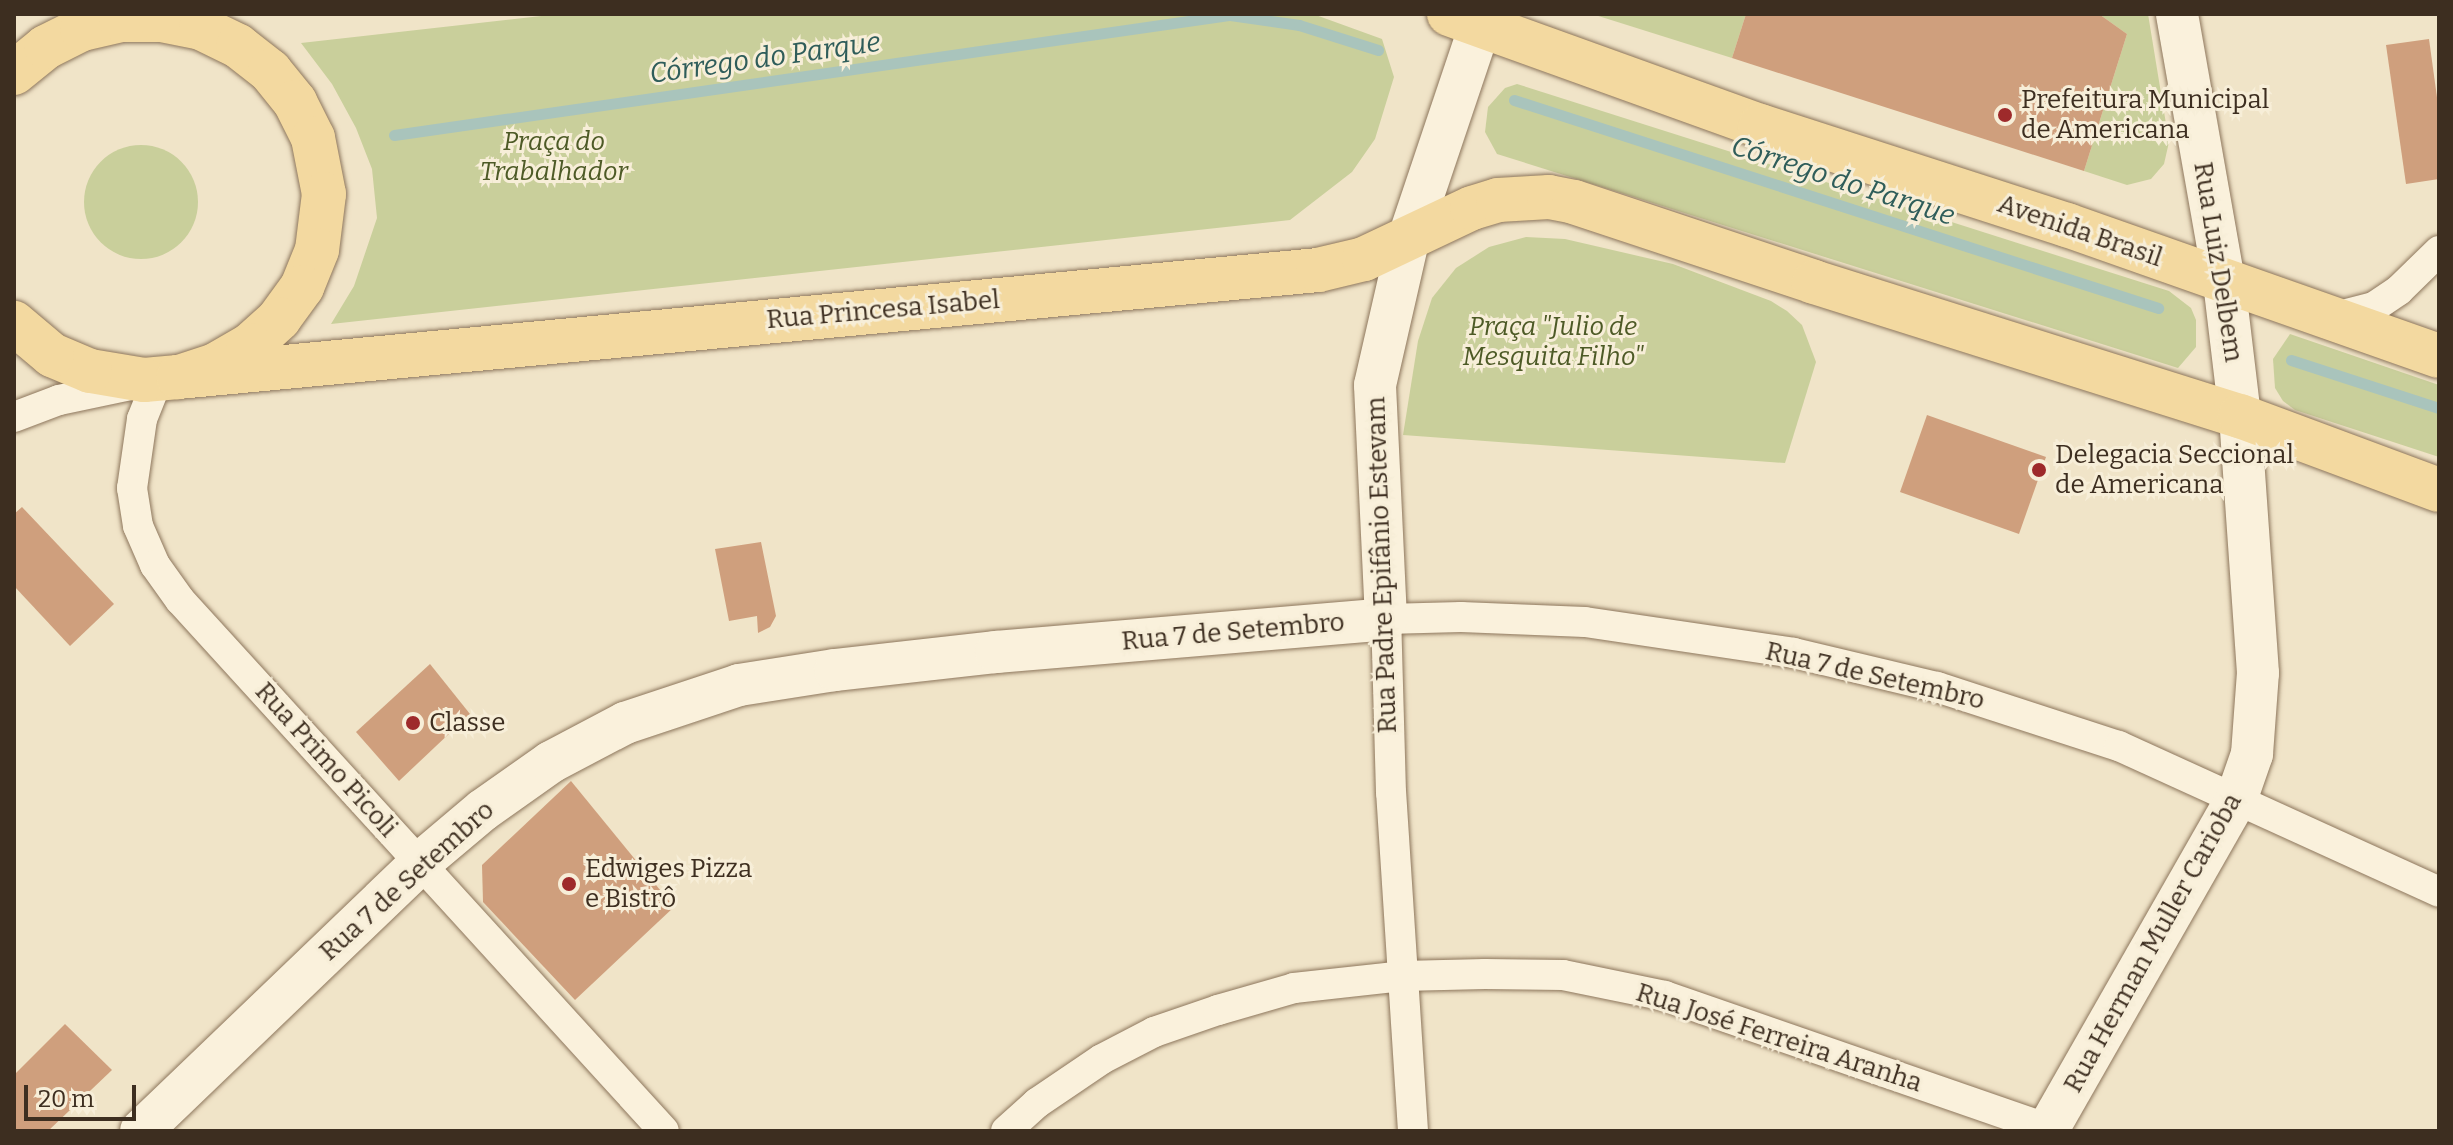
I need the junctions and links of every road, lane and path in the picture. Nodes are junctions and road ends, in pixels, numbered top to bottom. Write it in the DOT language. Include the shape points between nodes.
graph roads {
  1 [pos="166,14"];
  2 [pos="2177,14"];
  3 [pos="1471,18"];
  4 [pos="121,20"];
  5 [pos="14,34"];
  6 [pos="14,73"];
  7 [pos="1409,237"];
  8 [pos="2439,251"];
  9 [pos="2224,281"];
  10 [pos="2329,319"];
  11 [pos="14,323"];
  12 [pos="2439,356"];
  13 [pos="168,378"];
  14 [pos="2240,416"];
  15 [pos="14,417"];
  16 [pos="2439,490"];
  17 [pos="1386,619"];
  18 [pos="2236,800"];
  19 [pos="420,863"];
  20 [pos="2439,892"];
  21 [pos="1402,976"];
  22 [pos="2051,1130"];
  23 [pos="141,1131"];
  24 [pos="664,1131"];
  25 [pos="1006,1131"];
  26 [pos="1413,1131"];
  1 -- 4 [label="main road"];
  2 -- 9 [label="street, Rua Luiz Delbem"];
  3 -- 7 [label="street, Rua Padre Epifânio Estevam" via="1457,92"];
  3 -- 9 [label="main road, Avenida Brasil" via="1760,126"];
  4 -- 5 [label="main road"];
  4 -- 6 [label="main road" via="82,29 46,47"];
  4 -- 13 [label="main road" via="201,28 238,46 270,71 295,102 320,166 322,222 302,287 279,319 250,345 216,365"];
  7 -- 13 [label="main road, Rua Princesa Isabel" via="1364,259 1318,270"];
  7 -- 14 [label="main road, Rua Princesa Isabel" via="1498,200 1574,202"];
  7 -- 17 [label="street, Rua Padre Epifânio Estevam" via="1375,385"];
  8 -- 10 [label="street" via="2374,307"];
  9 -- 10 [label="main road, Avenida Brasil"];
  9 -- 14 [label="street, Rua Luiz Delbem"];
  10 -- 12 [label="main road, Avenida Brasil"];
  11 -- 13 [label="main road" via="52,355 90,371 130,379"];
  13 -- 15 [label="street" via="59,400"];
  13 -- 19 [label="street, Rua Primo Picoli" via="142,419 132,488 138,526 155,565 180,600"];
  14 -- 16 [label="main road"];
  14 -- 18 [label="street, Rua Herman Muller Carioba" via="2258,673 2252,754"];
  17 -- 18 [label="street, Rua 7 de Setembro" via="1585,622 1794,653 2027,713 2119,746"];
  17 -- 19 [label="street, Rua 7 de Setembro" via="996,652 739,685 625,723 551,762"];
  17 -- 21 [label="street, Rua Padre Epifânio Estevam"];
  18 -- 20 [label="street, Rua 7 de Setembro"];
  18 -- 22 [label="street, Rua Herman Muller Carioba"];
  19 -- 23 [label="street, Rua 7 de Setembro"];
  19 -- 24 [label="street, Rua Primo Picoli"];
  21 -- 22 [label="street, Rua José Ferreira Aranha" via="1563,975 1665,996"];
  21 -- 25 [label="street, Rua José Ferreira Aranha" via="1294,988 1154,1032 1102,1059"];
  21 -- 26 [label="street, Rua Padre Epifânio Estevam"];
}
